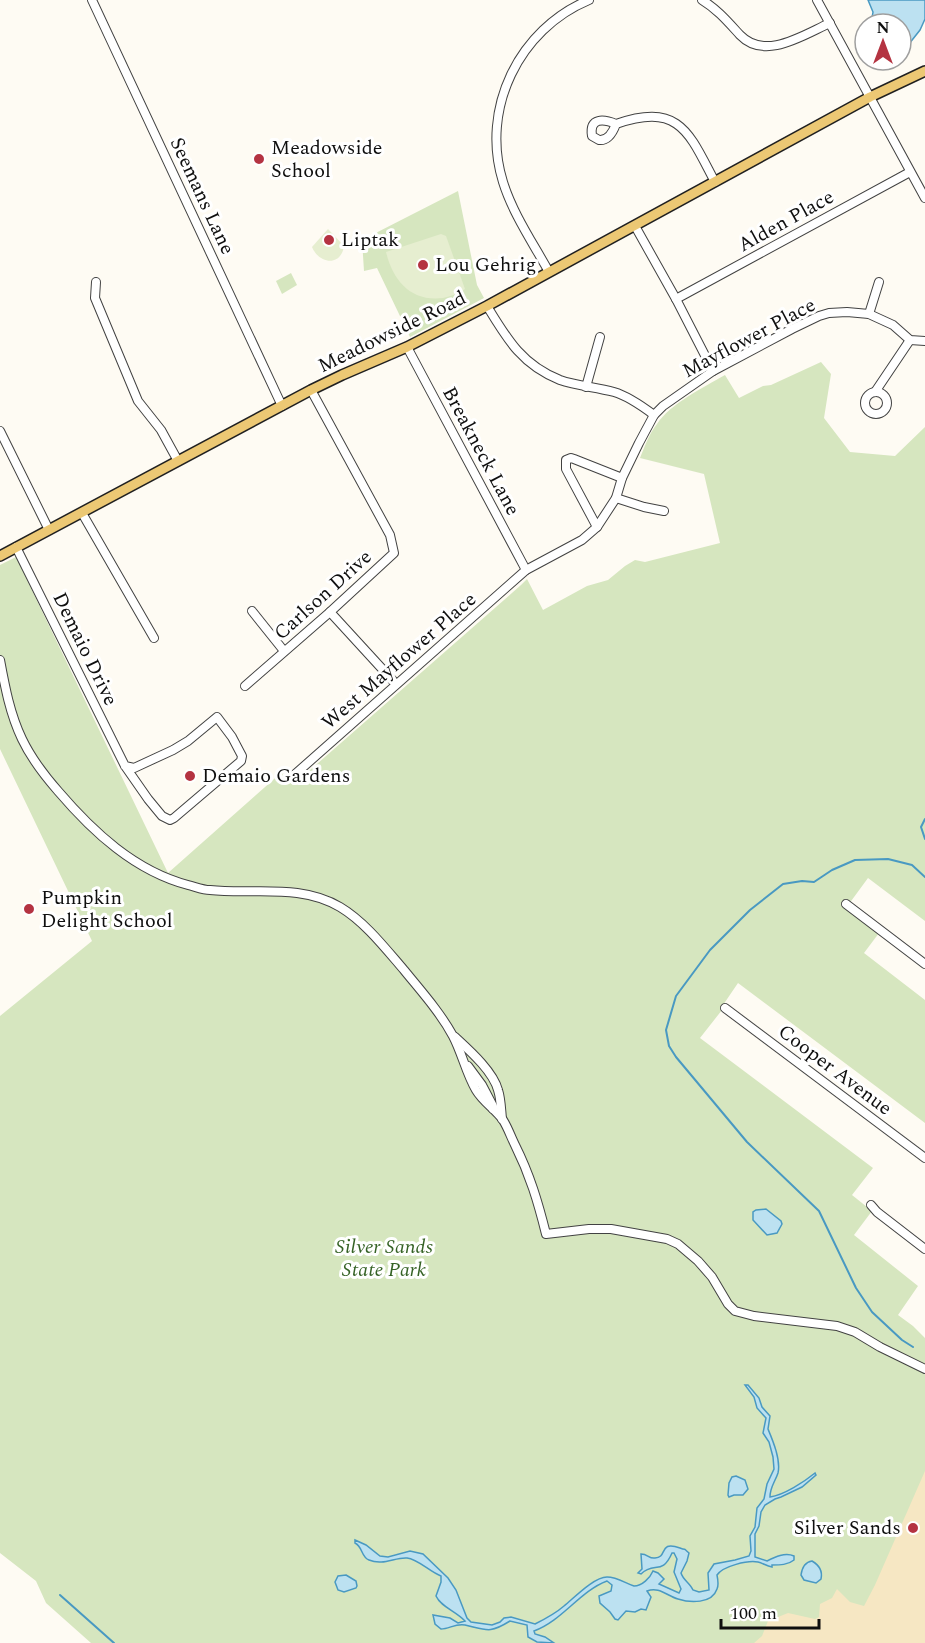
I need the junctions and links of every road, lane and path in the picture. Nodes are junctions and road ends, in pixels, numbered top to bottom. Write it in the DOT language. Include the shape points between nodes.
graph roads {
  1 [pos="92,0"];
  2 [pos="589,0"];
  3 [pos="702,0"];
  4 [pos="817,0"];
  5 [pos="830,23"];
  6 [pos="925,71"];
  7 [pos="870,97"];
  8 [pos="616,124"];
  9 [pos="910,172"];
  10 [pos="715,182"];
  11 [pos="925,198"];
  12 [pos="635,226"];
  13 [pos="549,272"];
  14 [pos="96,282"];
  15 [pos="879,282"];
  16 [pos="676,299"];
  17 [pos="487,306"];
  18 [pos="869,314"];
  19 [pos="600,337"];
  20 [pos="910,340"];
  21 [pos="925,341"];
  22 [pos="407,347"];
  23 [pos="713,371"];
  24 [pos="586,387"];
  25 [pos="311,390"];
  26 [pos="875,392"];
  27 [pos="282,406"];
  28 [pos="654,415"];
  29 [pos="0,431"];
  30 [pos="178,461"];
  31 [pos="622,478"];
  32 [pos="616,498"];
  33 [pos="664,512"];
  34 [pos="82,513"];
  35 [pos="597,527"];
  36 [pos="49,530"];
  37 [pos="16,547"];
  38 [pos="0,556"];
  39 [pos="526,570"];
  40 [pos="252,611"];
  41 [pos="330,612"];
  42 [pos="154,638"];
  43 [pos="284,651"];
  44 [pos="0,660"];
  45 [pos="396,684"];
  46 [pos="245,686"];
  47 [pos="125,766"];
  48 [pos="293,776"];
  49 [pos="846,904"];
  50 [pos="925,964"];
  51 [pos="726,1008"];
  52 [pos="453,1036"];
  53 [pos="502,1120"];
  54 [pos="925,1158"];
  55 [pos="871,1205"];
  56 [pos="925,1249"];
  57 [pos="925,1369"];
  1 -- 27 [label="street, Seemans Lane"];
  2 -- 13 [label="street" via="559,16 526,48 508,79 497,119 497,156 503,182"];
  3 -- 5 [label="street" via="745,40 762,47 779,45"];
  4 -- 5 [label="street"];
  5 -- 7 [label="street"];
  6 -- 7 [label="main road, Meadowside Road"];
  7 -- 9 [label="street"];
  7 -- 10 [label="main road, Meadowside Road"];
  8 -- 10 [label="street" via="658,117 677,124 690,136"];
  9 -- 11 [label="street"];
  9 -- 16 [label="street, Alden Place"];
  10 -- 12 [label="main road, Meadowside Road"];
  12 -- 13 [label="main road, Meadowside Road"];
  12 -- 16 [label="street"];
  13 -- 17 [label="main road, Meadowside Road"];
  14 -- 30 [label="street" via="95,298 138,401 161,430"];
  15 -- 18 [label="street"];
  16 -- 23 [label="street"];
  17 -- 22 [label="main road, Meadowside Road"];
  17 -- 24 [label="street" via="512,346 529,362 560,380"];
  18 -- 20 [label="street, Mayflower Place" via="893,325"];
  18 -- 23 [label="street, Mayflower Place" via="838,312 819,316"];
  19 -- 24 [label="street"];
  20 -- 21 [label="street"];
  20 -- 26 [label="street"];
  22 -- 25 [label="main road, Meadowside Road"];
  22 -- 39 [label="street, Breakneck Lane"];
  23 -- 28 [label="street, Mayflower Place"];
  24 -- 28 [label="street" via="615,393"];
  25 -- 27 [label="main road, Meadowside Road"];
  25 -- 41 [label="street, Carlson Drive" via="390,535 394,553"];
  27 -- 30 [label="main road, Meadowside Road"];
  28 -- 31 [label="street, Mayflower Place"];
  29 -- 36 [label="street"];
  30 -- 34 [label="main road, Meadowside Road"];
  31 -- 32 [label="street, Mayflower Place"];
  31 -- 35 [label="street" via="571,458 566,460 566,469"];
  32 -- 33 [label="street"];
  32 -- 35 [label="street, Mayflower Place"];
  34 -- 36 [label="main road, Meadowside Road"];
  34 -- 42 [label="street"];
  35 -- 39 [label="street, Mayflower Place" via="582,540"];
  36 -- 37 [label="main road, Meadowside Road"];
  37 -- 38 [label="main road, Meadowside Road"];
  37 -- 47 [label="street, Demaio Drive"];
  39 -- 45 [label="street, West Mayflower Place"];
  40 -- 43 [label="street"];
  41 -- 43 [label="street, Carlson Drive"];
  41 -- 45 [label="street"];
  43 -- 46 [label="street, Carlson Drive"];
  44 -- 52 [label="street" via="13,717 31,756 66,800 113,846 157,874 187,885 208,890 295,892 339,907 390,954"];
  45 -- 48 [label="street, West Mayflower Place"];
  47 -- 47 [label="street, Demaio Drive" via="134,768 173,750 217,717 242,756 241,761 171,820 162,816"];
  49 -- 50 [label="street"];
  51 -- 54 [label="street, Cooper Avenue"];
  52 -- 53 [label="street" via="465,1063"];
  52 -- 53 [label="street" via="496,1083"];
  53 -- 57 [label="street" via="532,1182 546,1234 611,1229 667,1239 678,1244 712,1277 735,1311 837,1326"];
  55 -- 56 [label="street"];
}
